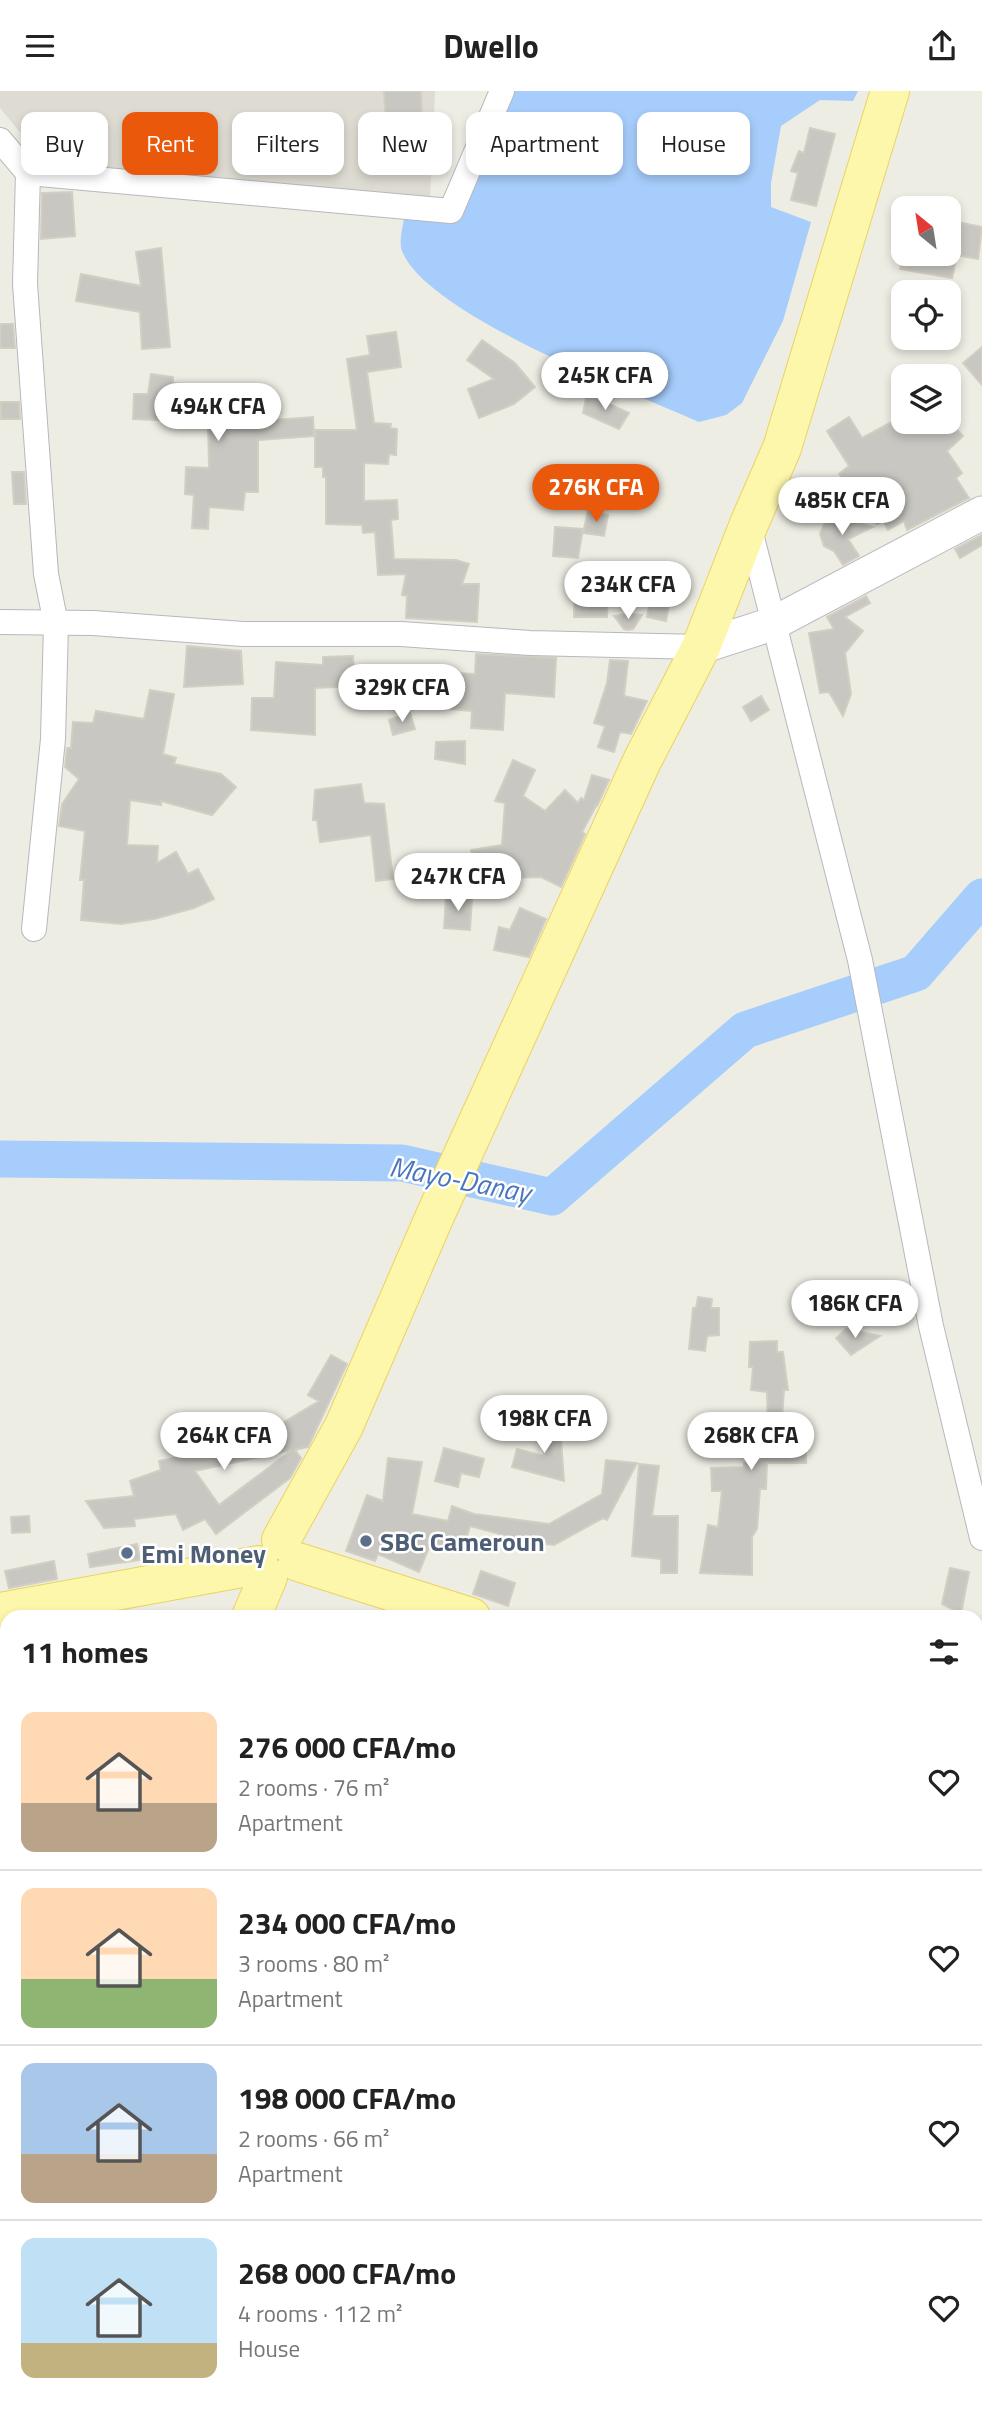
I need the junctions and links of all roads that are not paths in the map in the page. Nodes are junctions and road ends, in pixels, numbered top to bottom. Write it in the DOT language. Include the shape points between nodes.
graph roads {
  1 [pos="502,91"];
  2 [pos="890,91"];
  3 [pos="0,140"];
  4 [pos="21,165"];
  5 [pos="28,175"];
  6 [pos="50,175"];
  7 [pos="982,513"];
  8 [pos="748,524"];
  9 [pos="0,622"];
  10 [pos="56,624"];
  11 [pos="772,624"];
  12 [pos="701,647"];
  13 [pos="33,929"];
  14 [pos="982,1538"];
  15 [pos="276,1561"];
  16 [pos="27,1610"];
  17 [pos="254,1610"];
  18 [pos="447,1610"];
  1 -- 6 [label="street" via="451,211"];
  2 -- 8 [label="main road" via="782,448"];
  3 -- 4 [label="street"];
  5 -- 10 [label="street" via="25,284 46,574"];
  7 -- 11 [label="main road"];
  8 -- 11 [label="street"];
  8 -- 12 [label="main road"];
  9 -- 10 [label="street"];
  10 -- 12 [label="street"];
  10 -- 13 [label="street" via="53,739"];
  11 -- 12 [label="main road"];
  11 -- 14 [label="street" via="860,960 931,1326"];
  12 -- 15 [label="main road" via="642,761 344,1426"];
  15 -- 16 [label="main road"];
  15 -- 17 [label="main road"];
  15 -- 18 [label="main road"];
}
